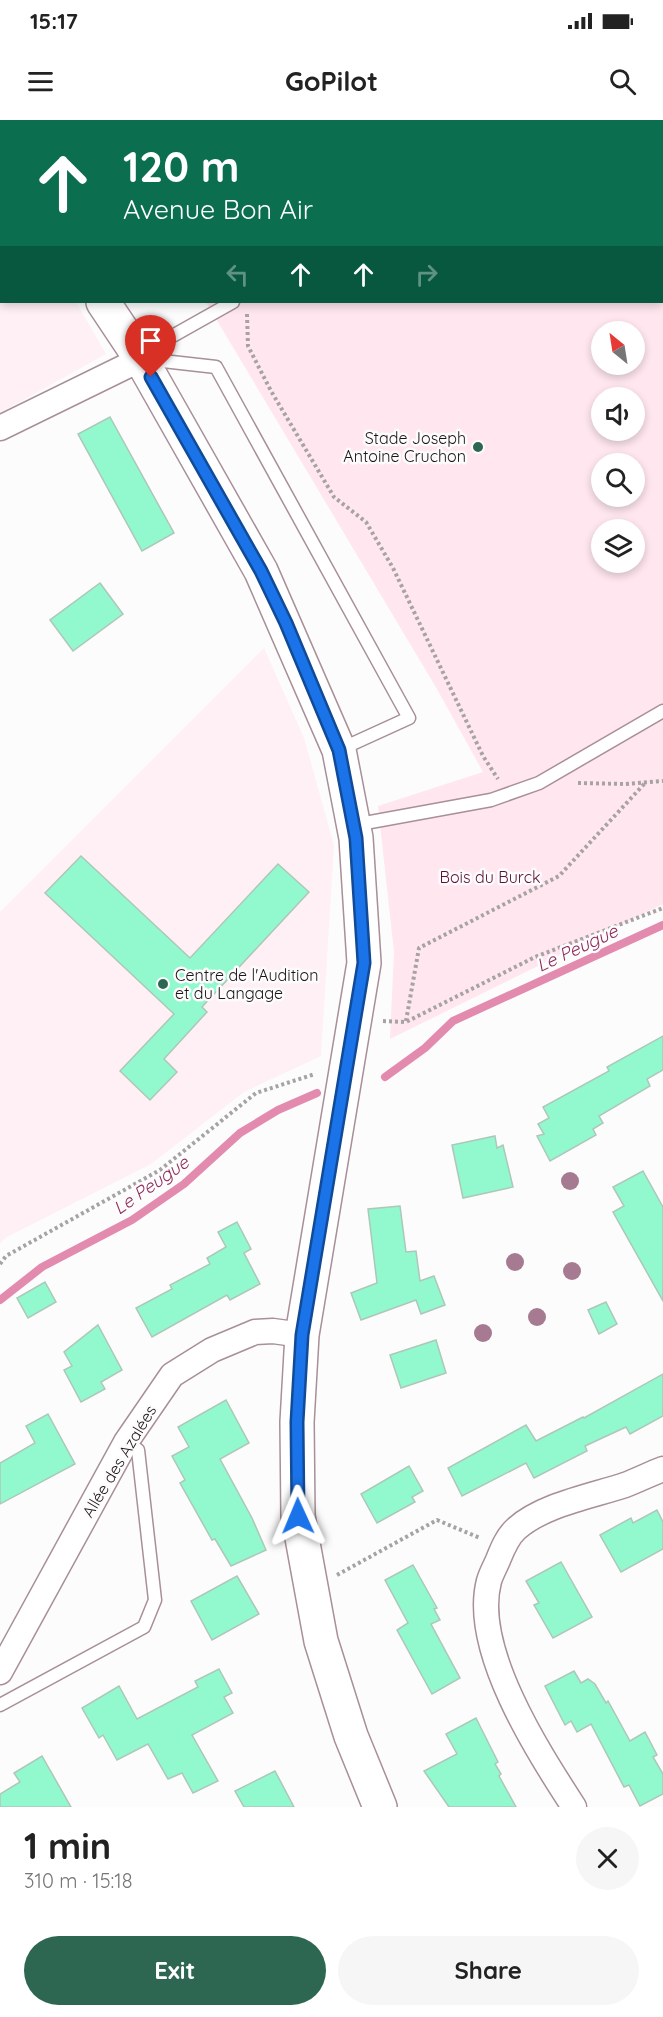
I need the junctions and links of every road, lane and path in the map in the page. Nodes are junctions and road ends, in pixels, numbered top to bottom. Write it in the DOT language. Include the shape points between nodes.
graph roads {
  1 [pos="104,303"];
  2 [pos="231,303"];
  3 [pos="248,311"];
  4 [pos="141,359"];
  5 [pos="0,428"];
  6 [pos="663,711"];
  7 [pos="339,750"];
  8 [pos="663,781"];
  9 [pos="646,782"];
  10 [pos="539,783"];
  11 [pos="353,825"];
  12 [pos="663,908"];
  13 [pos="384,1021"];
  14 [pos="406,1022"];
  15 [pos="333,1069"];
  16 [pos="0,1264"];
  17 [pos="302,1335"];
  18 [pos="126,1442"];
  19 [pos="663,1469"];
  20 [pos="503,1547"];
  21 [pos="310,1589"];
  22 [pos="0,1672"];
  23 [pos="0,1705"];
  24 [pos="380,1807"];
  25 [pos="574,1807"];
  1 -- 4 [label="main road"];
  2 -- 4 [label="lane" via="153,347"];
  3 -- 10 [label="path" via="248,346 271,391 334,497 366,522 382,549 483,756 502,785"];
  4 -- 5 [label="street"];
  4 -- 7 [label="main road" via="261,571"];
  4 -- 7 [label="lane" via="216,367 409,718"];
  6 -- 10 [label="lane"];
  7 -- 11 [label="main road"];
  8 -- 9 [label="path"];
  9 -- 10 [label="path"];
  9 -- 14 [label="path" via="559,876 419,948"];
  10 -- 11 [label="lane" via="491,800"];
  11 -- 15 [label="main road" via="364,963"];
  12 -- 14 [label="path" via="535,957"];
  13 -- 14 [label="path"];
  15 -- 16 [label="path" via="256,1094 160,1170 6,1256"];
  15 -- 17 [label="main road"];
  17 -- 18 [label="street, Allée des Azalées" via="255,1332 212,1350 172,1374"];
  17 -- 21 [label="main road" via="297,1422 298,1516"];
  18 -- 22 [label="street, Allée des Azalées"];
  18 -- 23 [label="lane" via="138,1450 155,1600 144,1627"];
  19 -- 20 [label="street" via="543,1512 515,1529"];
  20 -- 21 [label="path" via="436,1520"];
  20 -- 25 [label="street" via="488,1582 492,1646 507,1690 535,1745"];
  21 -- 24 [label="main road" via="347,1726"];
}
